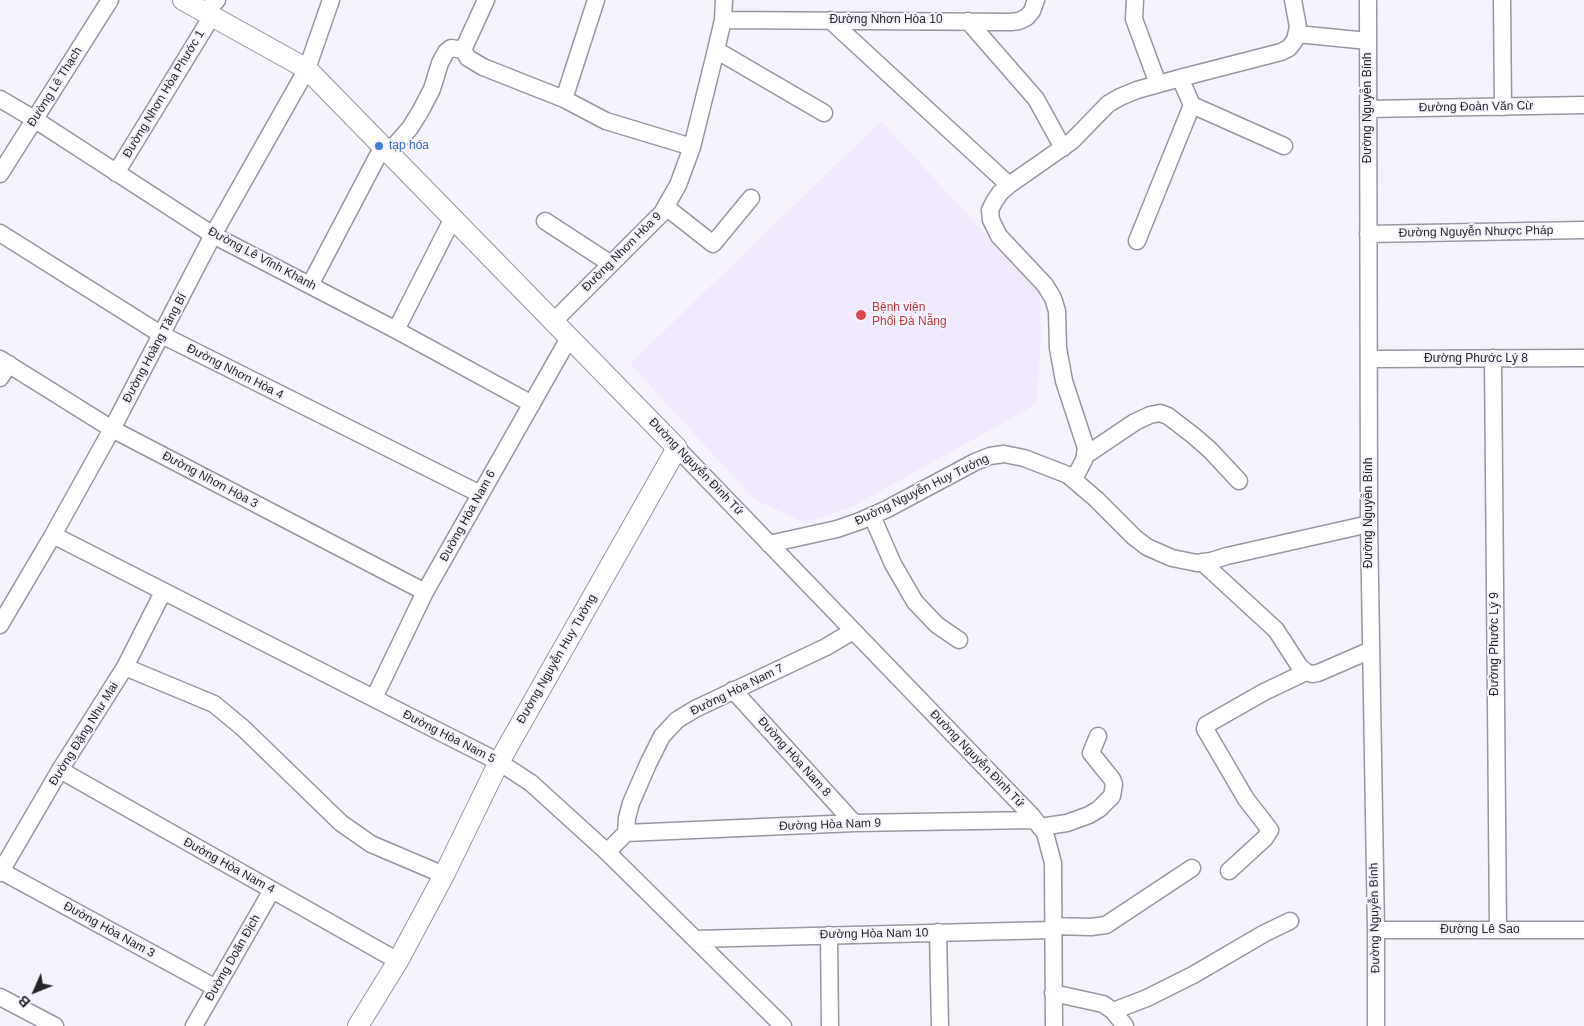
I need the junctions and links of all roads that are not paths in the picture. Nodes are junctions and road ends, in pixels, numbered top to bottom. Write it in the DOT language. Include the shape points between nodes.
graph roads {
  1 [pos="110,0"];
  2 [pos="183,0"];
  3 [pos="331,0"];
  4 [pos="486,0"];
  5 [pos="596,0"];
  6 [pos="724,0"];
  7 [pos="1036,0"];
  8 [pos="1135,0"];
  9 [pos="1293,0"];
  10 [pos="1368,0"];
  11 [pos="1502,0"];
  12 [pos="212,9"];
  13 [pos="723,20"];
  14 [pos="830,20"];
  15 [pos="968,21"];
  16 [pos="1297,34"];
  17 [pos="1368,41"];
  18 [pos="464,50"];
  19 [pos="716,50"];
  20 [pos="308,69"];
  21 [pos="1180,78"];
  22 [pos="1158,84"];
  23 [pos="564,99"];
  24 [pos="0,100"];
  25 [pos="1192,105"];
  26 [pos="1584,105"];
  27 [pos="1502,107"];
  28 [pos="1368,109"];
  29 [pos="824,113"];
  30 [pos="34,120"];
  31 [pos="692,146"];
  32 [pos="1284,146"];
  33 [pos="1064,148"];
  34 [pos="386,149"];
  35 [pos="116,173"];
  36 [pos="0,174"];
  37 [pos="1009,185"];
  38 [pos="751,198"];
  39 [pos="666,207"];
  40 [pos="454,218"];
  41 [pos="545,221"];
  42 [pos="1584,230"];
  43 [pos="0,234"];
  44 [pos="1368,234"];
  45 [pos="213,235"];
  46 [pos="1137,241"];
  47 [pos="611,264"];
  48 [pos="310,285"];
  49 [pos="553,322"];
  50 [pos="396,330"];
  51 [pos="162,335"];
  52 [pos="569,338"];
  53 [pos="1493,358"];
  54 [pos="1584,358"];
  55 [pos="1369,359"];
  56 [pos="4,361"];
  57 [pos="0,378"];
  58 [pos="532,404"];
  59 [pos="112,429"];
  60 [pos="677,448"];
  61 [pos="1086,455"];
  62 [pos="1074,479"];
  63 [pos="1239,481"];
  64 [pos="480,494"];
  65 [pos="872,516"];
  66 [pos="1369,524"];
  67 [pos="53,535"];
  68 [pos="769,544"];
  69 [pos="1202,562"];
  70 [pos="164,592"];
  71 [pos="425,592"];
  72 [pos="0,625"];
  73 [pos="853,632"];
  74 [pos="959,640"];
  75 [pos="1371,650"];
  76 [pos="125,667"];
  77 [pos="1306,672"];
  78 [pos="733,690"];
  79 [pos="374,698"];
  80 [pos="1098,736"];
  81 [pos="499,762"];
  82 [pos="60,770"];
  83 [pos="854,823"];
  84 [pos="1037,823"];
  85 [pos="626,833"];
  86 [pos="607,852"];
  87 [pos="1192,868"];
  88 [pos="1229,871"];
  89 [pos="1,872"];
  90 [pos="444,875"];
  91 [pos="272,890"];
  92 [pos="1290,921"];
  93 [pos="1052,928"];
  94 [pos="1376,930"];
  95 [pos="1498,930"];
  96 [pos="1584,930"];
  97 [pos="938,932"];
  98 [pos="829,935"];
  99 [pos="695,939"];
  100 [pos="398,961"];
  101 [pos="216,988"];
  102 [pos="1053,992"];
  103 [pos="0,997"];
  104 [pos="1113,1011"];
  105 [pos="55,1026"];
  106 [pos="194,1026"];
  107 [pos="358,1026"];
  108 [pos="783,1026"];
  109 [pos="830,1026"];
  110 [pos="940,1026"];
  111 [pos="1054,1026"];
  112 [pos="1126,1026"];
  113 [pos="1376,1026"];
  1 -- 30 [label="street, Đường Lê Thạch"];
  2 -- 12 [label="street, Đường Nguyễn Đình Tứ"];
  3 -- 20 [label="street, Đường Hoàng Tăng Bí"];
  4 -- 18 [label="street"];
  5 -- 23 [label="street"];
  6 -- 13 [label="street, Đường Nhơn Hòa 9"];
  7 -- 15 [label="street, Đường Nhơn Hòa 10" via="1032,11 1019,21"];
  8 -- 22 [label="street" via="1134,20"];
  9 -- 16 [label="street"];
  10 -- 17 [label="street, Đường Nguyễn Bính"];
  11 -- 27 [label="street"];
  12 -- 20 [label="street, Đường Nguyễn Đình Tứ"];
  12 -- 35 [label="street, Đường Nhơn Hòa Phước 1"];
  13 -- 14 [label="street, Đường Nhơn Hòa 10"];
  13 -- 19 [label="street, Đường Nhơn Hòa 9"];
  14 -- 15 [label="street, Đường Nhơn Hòa 10"];
  14 -- 37 [label="street"];
  15 -- 33 [label="street" via="1036,99"];
  16 -- 17 [label="street"];
  16 -- 21 [label="street" via="1289,48 1281,52"];
  17 -- 28 [label="street, Đường Nguyễn Bính"];
  18 -- 23 [label="street" via="468,58 483,67"];
  18 -- 34 [label="street" via="452,48 446,52 424,106 410,128"];
  19 -- 29 [label="street"];
  19 -- 31 [label="street, Đường Nhơn Hòa 9"];
  20 -- 34 [label="street, Đường Nguyễn Đình Tứ"];
  20 -- 45 [label="street, Đường Hoàng Tăng Bí"];
  21 -- 22 [label="street"];
  21 -- 25 [label="street"];
  22 -- 33 [label="street" via="1113,100"];
  23 -- 31 [label="street" via="606,121"];
  24 -- 30 [label="street, Đường Lê Vĩnh Khanh"];
  25 -- 32 [label="street"];
  25 -- 46 [label="street"];
  26 -- 27 [label="street, Đường Đoàn Văn Cừ"];
  27 -- 28 [label="street, Đường Đoàn Văn Cừ"];
  28 -- 44 [label="street, Đường Nguyễn Bính"];
  30 -- 35 [label="street, Đường Lê Vĩnh Khanh"];
  30 -- 36 [label="street, Đường Lê Thạch"];
  31 -- 39 [label="street, Đường Nhơn Hòa 9"];
  33 -- 37 [label="street"];
  34 -- 40 [label="street, Đường Nguyễn Đình Tứ"];
  34 -- 48 [label="street"];
  35 -- 45 [label="street, Đường Lê Vĩnh Khanh"];
  37 -- 61 [label="street" via="994,202 990,210 991,220 999,236 1045,284 1053,298 1064,381"];
  38 -- 39 [label="street" via="713,244"];
  39 -- 47 [label="street, Đường Nhơn Hòa 9"];
  40 -- 49 [label="street, Đường Nguyễn Đình Tứ"];
  40 -- 50 [label="street"];
  41 -- 47 [label="street"];
  42 -- 44 [label="street, Đường Nguyễn Nhược Pháp"];
  43 -- 51 [label="street, Đường Nhơn Hòa 4"];
  44 -- 55 [label="street, Đường Nguyễn Bính"];
  45 -- 48 [label="street, Đường Lê Vĩnh Khanh"];
  45 -- 51 [label="street, Đường Hoàng Tăng Bí"];
  47 -- 49 [label="street, Đường Nhơn Hòa 9"];
  48 -- 50 [label="street, Đường Lê Vĩnh Khanh"];
  49 -- 52 [label="street, Đường Nguyễn Đình Tứ"];
  50 -- 58 [label="street, Đường Lê Vĩnh Khanh"];
  51 -- 59 [label="street, Đường Hoàng Tăng Bí"];
  51 -- 64 [label="street, Đường Nhơn Hòa 4"];
  52 -- 58 [label="street, Đường Hòa Nam 6"];
  52 -- 60 [label="street, Đường Nguyễn Đình Tứ"];
  53 -- 54 [label="street, Đường Phước Lý 8"];
  53 -- 55 [label="street, Đường Phước Lý 8"];
  53 -- 95 [label="street, Đường Phước Lý 9"];
  55 -- 66 [label="street, Đường Nguyễn Bính"];
  56 -- 57 [label="street"];
  56 -- 59 [label="street, Đường Nhơn Hòa 3"];
  58 -- 64 [label="street, Đường Hòa Nam 6"];
  59 -- 67 [label="street, Đường Hoàng Tăng Bí"];
  59 -- 71 [label="street, Đường Nhơn Hòa 3"];
  60 -- 68 [label="street, Đường Nguyễn Đình Tứ"];
  60 -- 81 [label="street, Đường Nguyễn Huy Tưởng"];
  61 -- 62 [label="street"];
  61 -- 63 [label="street" via="1135,422 1160,413 1194,436"];
  62 -- 65 [label="street, Đường Nguyễn Huy Tưởng" via="1061,471 1014,455 990,456"];
  62 -- 69 [label="street, Đường Nguyễn Huy Tưởng" via="1147,546 1172,558"];
  64 -- 71 [label="street, Đường Hòa Nam 6"];
  65 -- 68 [label="street, Đường Nguyễn Huy Tưởng" via="837,529"];
  65 -- 74 [label="street" via="892,564 915,602 937,625"];
  66 -- 69 [label="street, Đường Nguyễn Huy Tưởng"];
  66 -- 75 [label="street, Đường Nguyễn Bính"];
  67 -- 70 [label="street, Đường Hòa Nam 5"];
  67 -- 72 [label="street, Đường Hoàng Tăng Bí"];
  68 -- 73 [label="street, Đường Nguyễn Đình Tứ"];
  69 -- 77 [label="street" via="1271,625"];
  70 -- 76 [label="street, Đường Đặng Như Mai"];
  70 -- 79 [label="street, Đường Hòa Nam 5"];
  71 -- 79 [label="street, Đường Hòa Nam 6"];
  73 -- 78 [label="street, Đường Hòa Nam 7"];
  73 -- 84 [label="street, Đường Nguyễn Đình Tứ"];
  75 -- 77 [label="street" via="1318,673"];
  75 -- 94 [label="street, Đường Nguyễn Bính"];
  76 -- 82 [label="street, Đường Đặng Như Mai"];
  76 -- 90 [label="street" via="214,704 341,823 371,844"];
  77 -- 88 [label="street" via="1206,726 1246,799 1270,830"];
  78 -- 83 [label="street, Đường Hòa Nam 8"];
  78 -- 85 [label="street, Đường Hòa Nam 7" via="683,716 662,736 631,803"];
  79 -- 81 [label="street, Đường Hòa Nam 5"];
  80 -- 84 [label="street, Đường Hòa Nam 9" via="1090,753 1114,784 1108,802 1089,815 1067,823"];
  81 -- 86 [label="street, Đường Hòa Nam 5" via="531,783"];
  81 -- 90 [label="street, Đường Nguyễn Huy Tưởng"];
  82 -- 89 [label="street, Đường Đặng Như Mai"];
  82 -- 91 [label="street, Đường Hòa Nam 4"];
  83 -- 84 [label="street, Đường Hòa Nam 9"];
  83 -- 85 [label="street, Đường Hòa Nam 9"];
  84 -- 93 [label="street, Đường Nguyễn Đình Tứ" via="1045,833 1053,863"];
  85 -- 86 [label="street"];
  86 -- 99 [label="street, Đường Hòa Nam 5"];
  87 -- 93 [label="street, Đường Hòa Nam 10" via="1106,925"];
  89 -- 101 [label="street, Đường Hòa Nam 3"];
  90 -- 100 [label="street, Đường Nguyễn Huy Tưởng"];
  91 -- 100 [label="street, Đường Hòa Nam 4"];
  91 -- 101 [label="street, Đường Doãn Địch"];
  92 -- 104 [label="street" via="1265,932 1193,975"];
  93 -- 97 [label="street, Đường Hòa Nam 10"];
  93 -- 102 [label="street, Đường Nguyễn Đình Tứ"];
  94 -- 95 [label="street, Đường Lê Sao"];
  94 -- 113 [label="street, Đường Nguyễn Bính"];
  95 -- 96 [label="street, Đường Lê Sao"];
  97 -- 98 [label="street, Đường Hòa Nam 10"];
  97 -- 110 [label="street"];
  98 -- 99 [label="street, Đường Hòa Nam 10"];
  98 -- 109 [label="street"];
  99 -- 108 [label="street, Đường Hòa Nam 5"];
  100 -- 107 [label="street, Đường Nguyễn Huy Tưởng"];
  101 -- 106 [label="street, Đường Doãn Địch"];
  102 -- 104 [label="street" via="1103,1004"];
  102 -- 111 [label="street, Đường Nguyễn Đình Tứ"];
  103 -- 105 [label="street"];
  104 -- 112 [label="street"];
}
